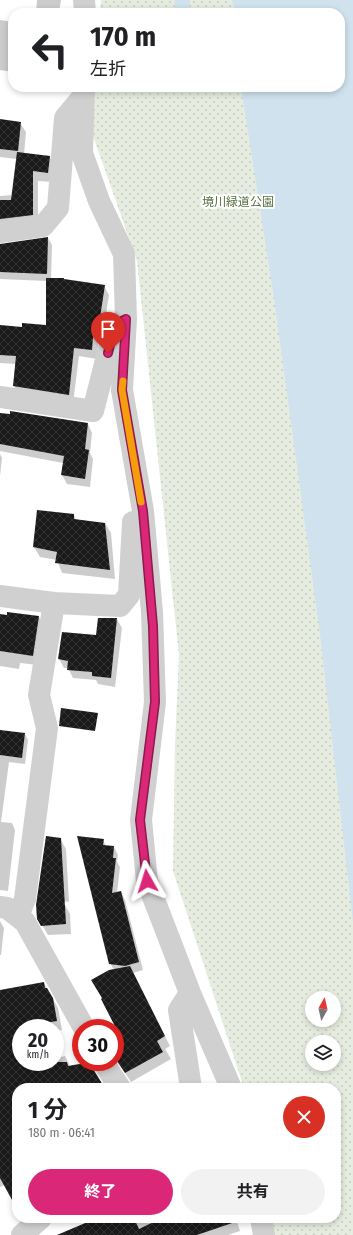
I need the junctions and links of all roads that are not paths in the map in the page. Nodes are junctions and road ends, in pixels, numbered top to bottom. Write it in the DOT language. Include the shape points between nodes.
graph roads {
  1 [pos="83,92"];
  2 [pos="84,92"];
  3 [pos="0,232"];
  4 [pos="126,319"];
  5 [pos="0,397"];
  6 [pos="143,511"];
  7 [pos="0,596"];
  8 [pos="54,603"];
  9 [pos="9,912"];
  10 [pos="190,993"];
  11 [pos="79,1019"];
  12 [pos="108,1071"];
  13 [pos="117,1083"];
  14 [pos="190,1083"];
  15 [pos="229,1083"];
  16 [pos="35,1223"];
  17 [pos="262,1223"];
  18 [pos="22,1235"];
  19 [pos="264,1235"];
  1 -- 3 [label="street" via="65,118 58,208 43,226"];
  2 -- 4 [label="street" via="82,153 99,201 124,254"];
  4 -- 5 [label="street" via="115,325 93,411"];
  4 -- 6 [label="street" via="122,390"];
  6 -- 8 [label="street" via="134,510 129,595 120,606"];
  6 -- 10 [label="street" via="152,612 155,702 140,820 147,881"];
  7 -- 8 [label="street"];
  8 -- 9 [label="street" via="39,695 47,728 25,899"];
  9 -- 11 [label="street" via="25,922"];
  10 -- 14 [label="street" via="179,1010"];
  10 -- 15 [label="street"];
  12 -- 13 [label="street"];
  16 -- 18 [label="street"];
  17 -- 19 [label="street"];
}
